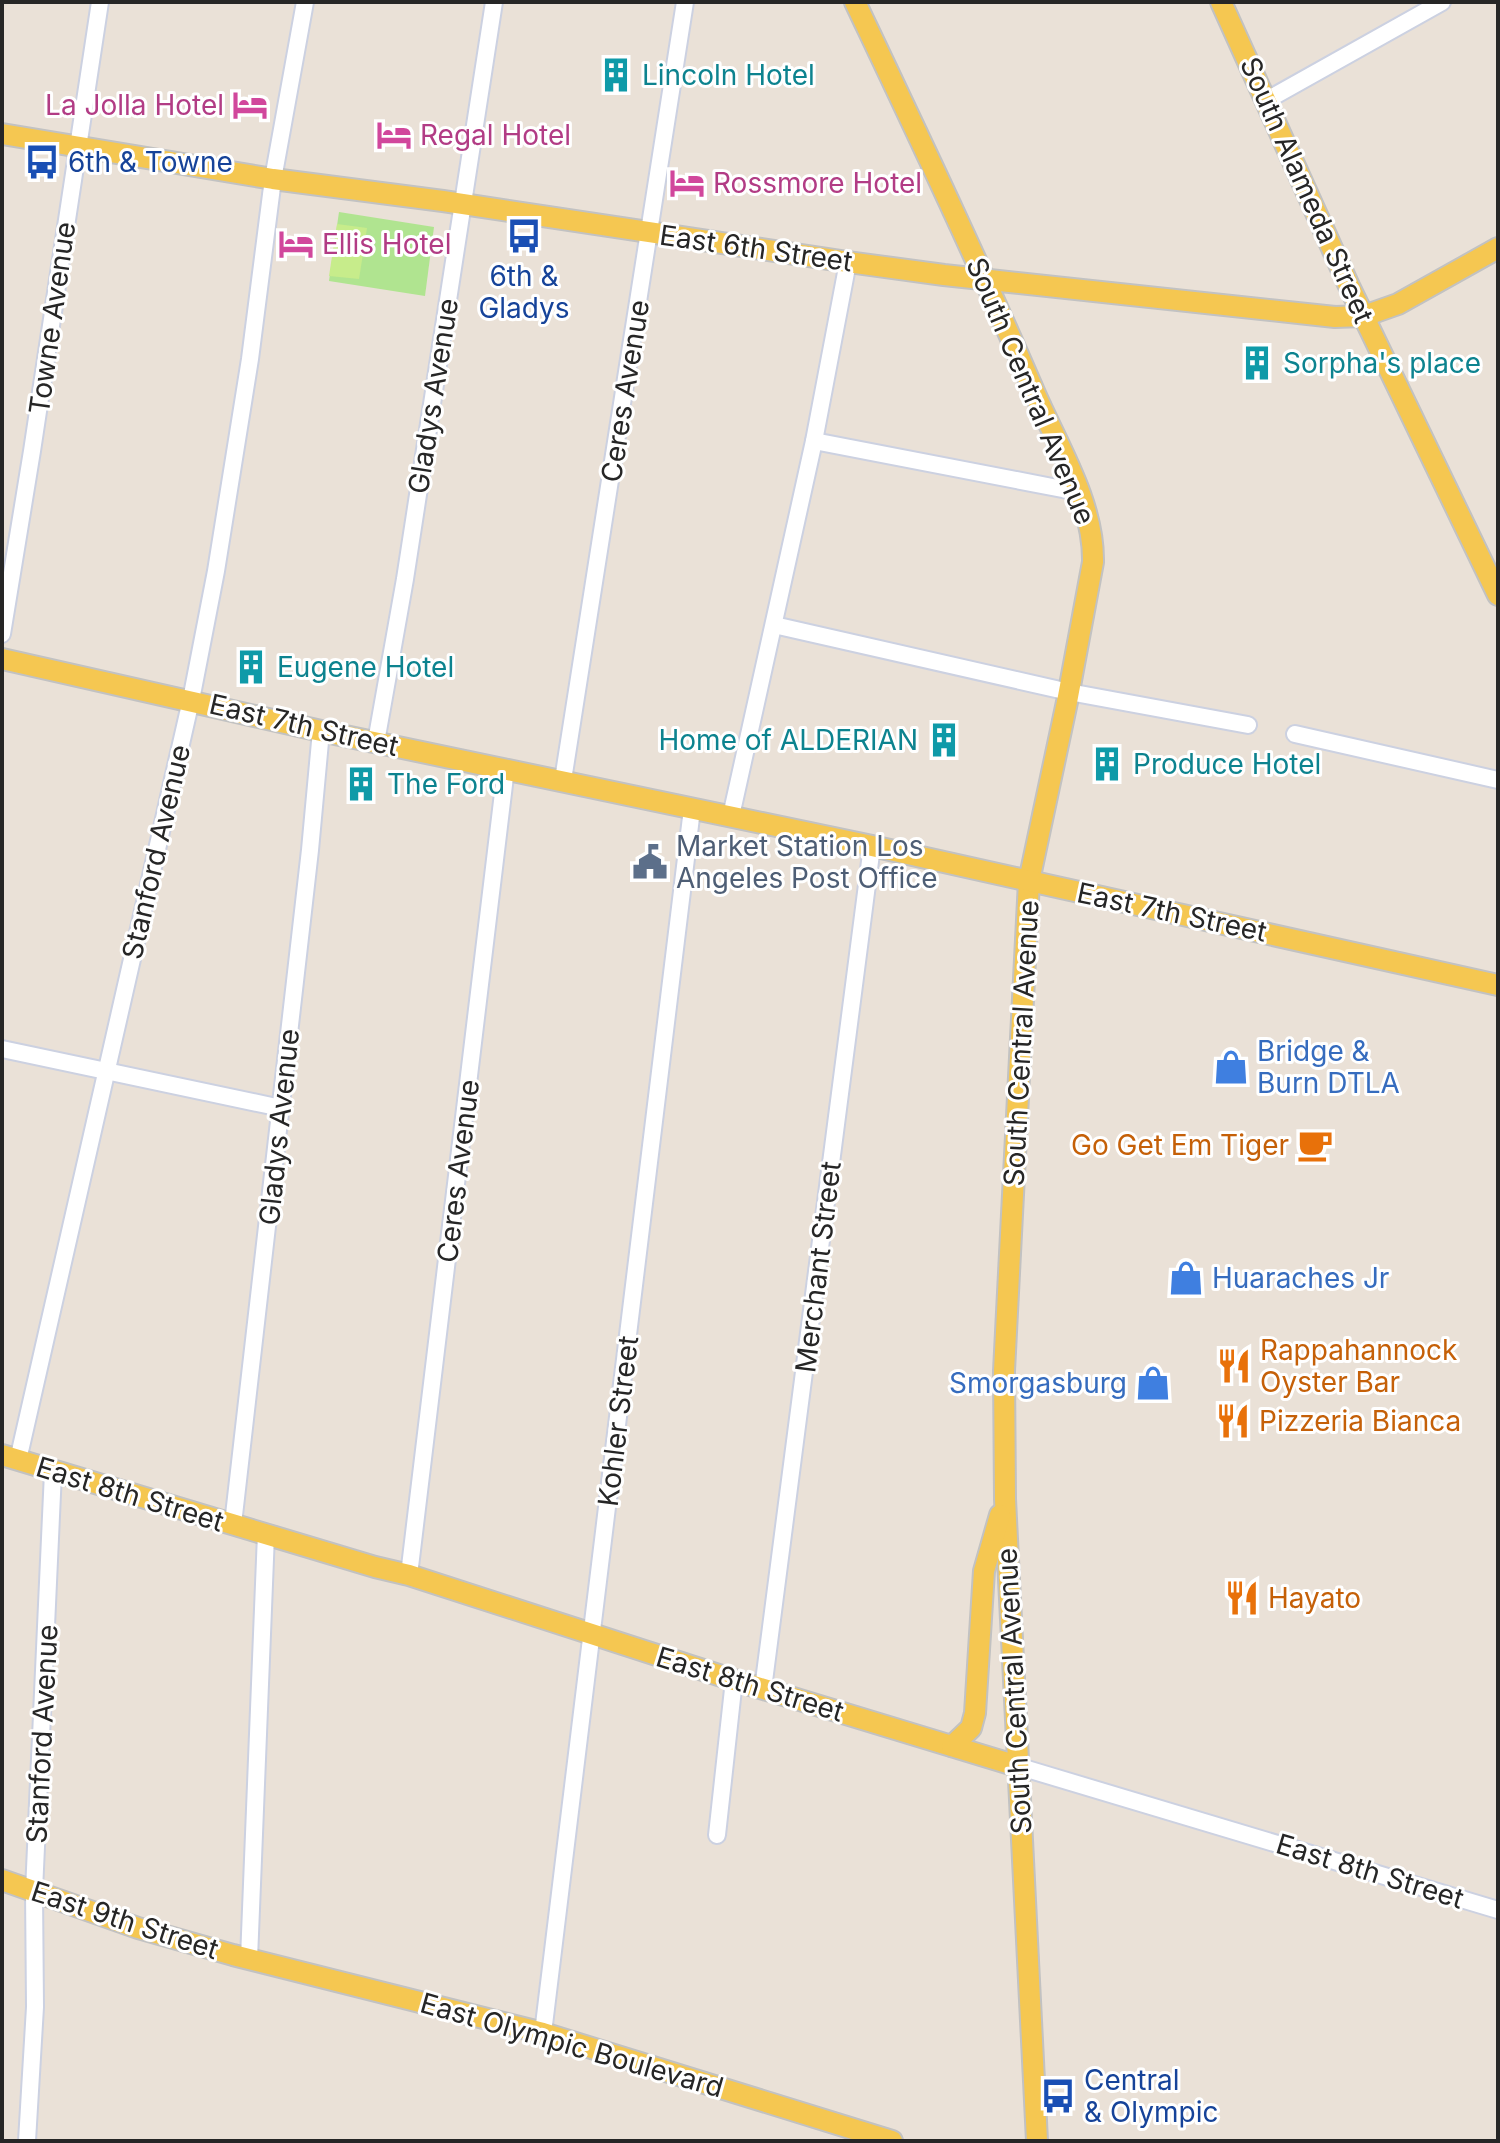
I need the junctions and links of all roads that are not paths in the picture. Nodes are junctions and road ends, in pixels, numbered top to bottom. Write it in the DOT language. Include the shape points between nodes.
graph roads {
  1 [pos="100,2"];
  2 [pos="305,2"];
  3 [pos="494,2"];
  4 [pos="685,2"];
  5 [pos="855,2"];
  6 [pos="1221,2"];
  7 [pos="1442,2"];
  8 [pos="1267,100"];
  9 [pos="2,134"];
  10 [pos="77,146"];
  11 [pos="273,179"];
  12 [pos="463,205"];
  13 [pos="649,232"];
  14 [pos="1498,248"];
  15 [pos="848,262"];
  16 [pos="985,279"];
  17 [pos="1364,316"];
  18 [pos="814,441"];
  19 [pos="1078,492"];
  20 [pos="1498,595"];
  21 [pos="774,625"];
  22 [pos="2,634"];
  23 [pos="2,659"];
  24 [pos="1069,692"];
  25 [pos="191,700"];
  26 [pos="1248,725"];
  27 [pos="321,731"];
  28 [pos="1295,734"];
  29 [pos="376,742"];
  30 [pos="506,768"];
  31 [pos="563,780"];
  32 [pos="1498,780"];
  33 [pos="692,809"];
  34 [pos="731,816"];
  35 [pos="872,846"];
  36 [pos="1029,881"];
  37 [pos="1498,985"];
  38 [pos="2,1049"];
  39 [pos="106,1072"];
  40 [pos="281,1108"];
  41 [pos="10,1458"];
  42 [pos="53,1472"];
  43 [pos="1005,1499"];
  44 [pos="233,1524"];
  45 [pos="266,1534"];
  46 [pos="409,1575"];
  47 [pos="592,1633"];
  48 [pos="734,1680"];
  49 [pos="763,1689"];
  50 [pos="952,1746"];
  51 [pos="1017,1766"];
  52 [pos="717,1835"];
  53 [pos="2,1880"];
  54 [pos="34,1891"];
  55 [pos="1498,1910"];
  56 [pos="249,1959"];
  57 [pos="543,2033"];
  58 [pos="27,2141"];
  59 [pos="892,2141"];
  60 [pos="1037,2141"];
  1 -- 10 [label="street, Towne Avenue"];
  2 -- 11 [label="street, Stanford Avenue"];
  3 -- 12 [label="street, Gladys Avenue"];
  4 -- 13 [label="street, Ceres Avenue"];
  5 -- 16 [label="main road, South Central Avenue"];
  6 -- 8 [label="main road, South Alameda Street"];
  7 -- 8 [label="street"];
  8 -- 17 [label="main road, South Alameda Street"];
  9 -- 10 [label="main road, East 6th Street"];
  10 -- 11 [label="main road, East 6th Street"];
  10 -- 22 [label="street, Towne Avenue"];
  11 -- 12 [label="main road, East 6th Street"];
  11 -- 25 [label="street, Stanford Avenue" via="250,359"];
  12 -- 13 [label="main road, East 6th Street"];
  12 -- 29 [label="street, Gladys Avenue"];
  13 -- 15 [label="main road, East 6th Street"];
  13 -- 31 [label="street, Ceres Avenue"];
  14 -- 17 [label="main road, East 6th Street" via="1398,304"];
  15 -- 16 [label="main road, East 6th Street"];
  15 -- 18 [label="street"];
  16 -- 17 [label="main road, East 6th Street" via="1270,311"];
  16 -- 19 [label="main road, South Central Avenue"];
  17 -- 20 [label="main road, South Alameda Street"];
  18 -- 19 [label="street"];
  18 -- 21 [label="street"];
  19 -- 24 [label="main road, South Central Avenue" via="1092,532 1093,562"];
  21 -- 24 [label="street"];
  21 -- 34 [label="street"];
  23 -- 25 [label="main road, East 7th Street"];
  24 -- 26 [label="street"];
  24 -- 36 [label="main road, South Central Avenue"];
  25 -- 27 [label="main road, East 7th Street"];
  25 -- 39 [label="street, Stanford Avenue"];
  27 -- 29 [label="main road, East 7th Street"];
  27 -- 40 [label="street, Gladys Avenue"];
  28 -- 32 [label="street"];
  29 -- 30 [label="main road, East 7th Street"];
  30 -- 31 [label="main road, East 7th Street"];
  30 -- 46 [label="street, Ceres Avenue"];
  31 -- 33 [label="main road, East 7th Street"];
  33 -- 34 [label="main road, East 7th Street"];
  33 -- 47 [label="street, Kohler Street"];
  34 -- 35 [label="main road, East 7th Street"];
  35 -- 36 [label="main road, East 7th Street"];
  35 -- 49 [label="street, Merchant Street"];
  36 -- 37 [label="main road, East 7th Street"];
  36 -- 43 [label="main road, South Central Avenue" via="1004,1371"];
  38 -- 39 [label="street"];
  39 -- 40 [label="street"];
  39 -- 41 [label="street, Stanford Avenue"];
  40 -- 44 [label="street, Gladys Avenue"];
  41 -- 42 [label="main road, East 8th Street"];
  42 -- 44 [label="main road, East 8th Street"];
  42 -- 54 [label="street, Stanford Avenue"];
  43 -- 50 [label="main road" via="984,1571 975,1713 971,1728"];
  43 -- 51 [label="main road, South Central Avenue"];
  44 -- 45 [label="main road, East 8th Street"];
  45 -- 46 [label="main road, East 8th Street"];
  45 -- 56 [label="street"];
  46 -- 47 [label="main road, East 8th Street"];
  47 -- 48 [label="main road, East 8th Street"];
  47 -- 57 [label="street, Kohler Street"];
  48 -- 49 [label="main road, East 8th Street"];
  48 -- 52 [label="street"];
  49 -- 50 [label="main road, East 8th Street"];
  50 -- 51 [label="main road, East 8th Street"];
  51 -- 55 [label="street, East 8th Street"];
  51 -- 60 [label="main road, South Central Avenue"];
  53 -- 54 [label="main road, East 9th Street"];
  54 -- 56 [label="main road, East 9th Street"];
  54 -- 58 [label="street, Stanford Avenue" via="35,2007"];
  56 -- 57 [label="main road, East Olympic Boulevard"];
  57 -- 59 [label="main road, East Olympic Boulevard"];
}
